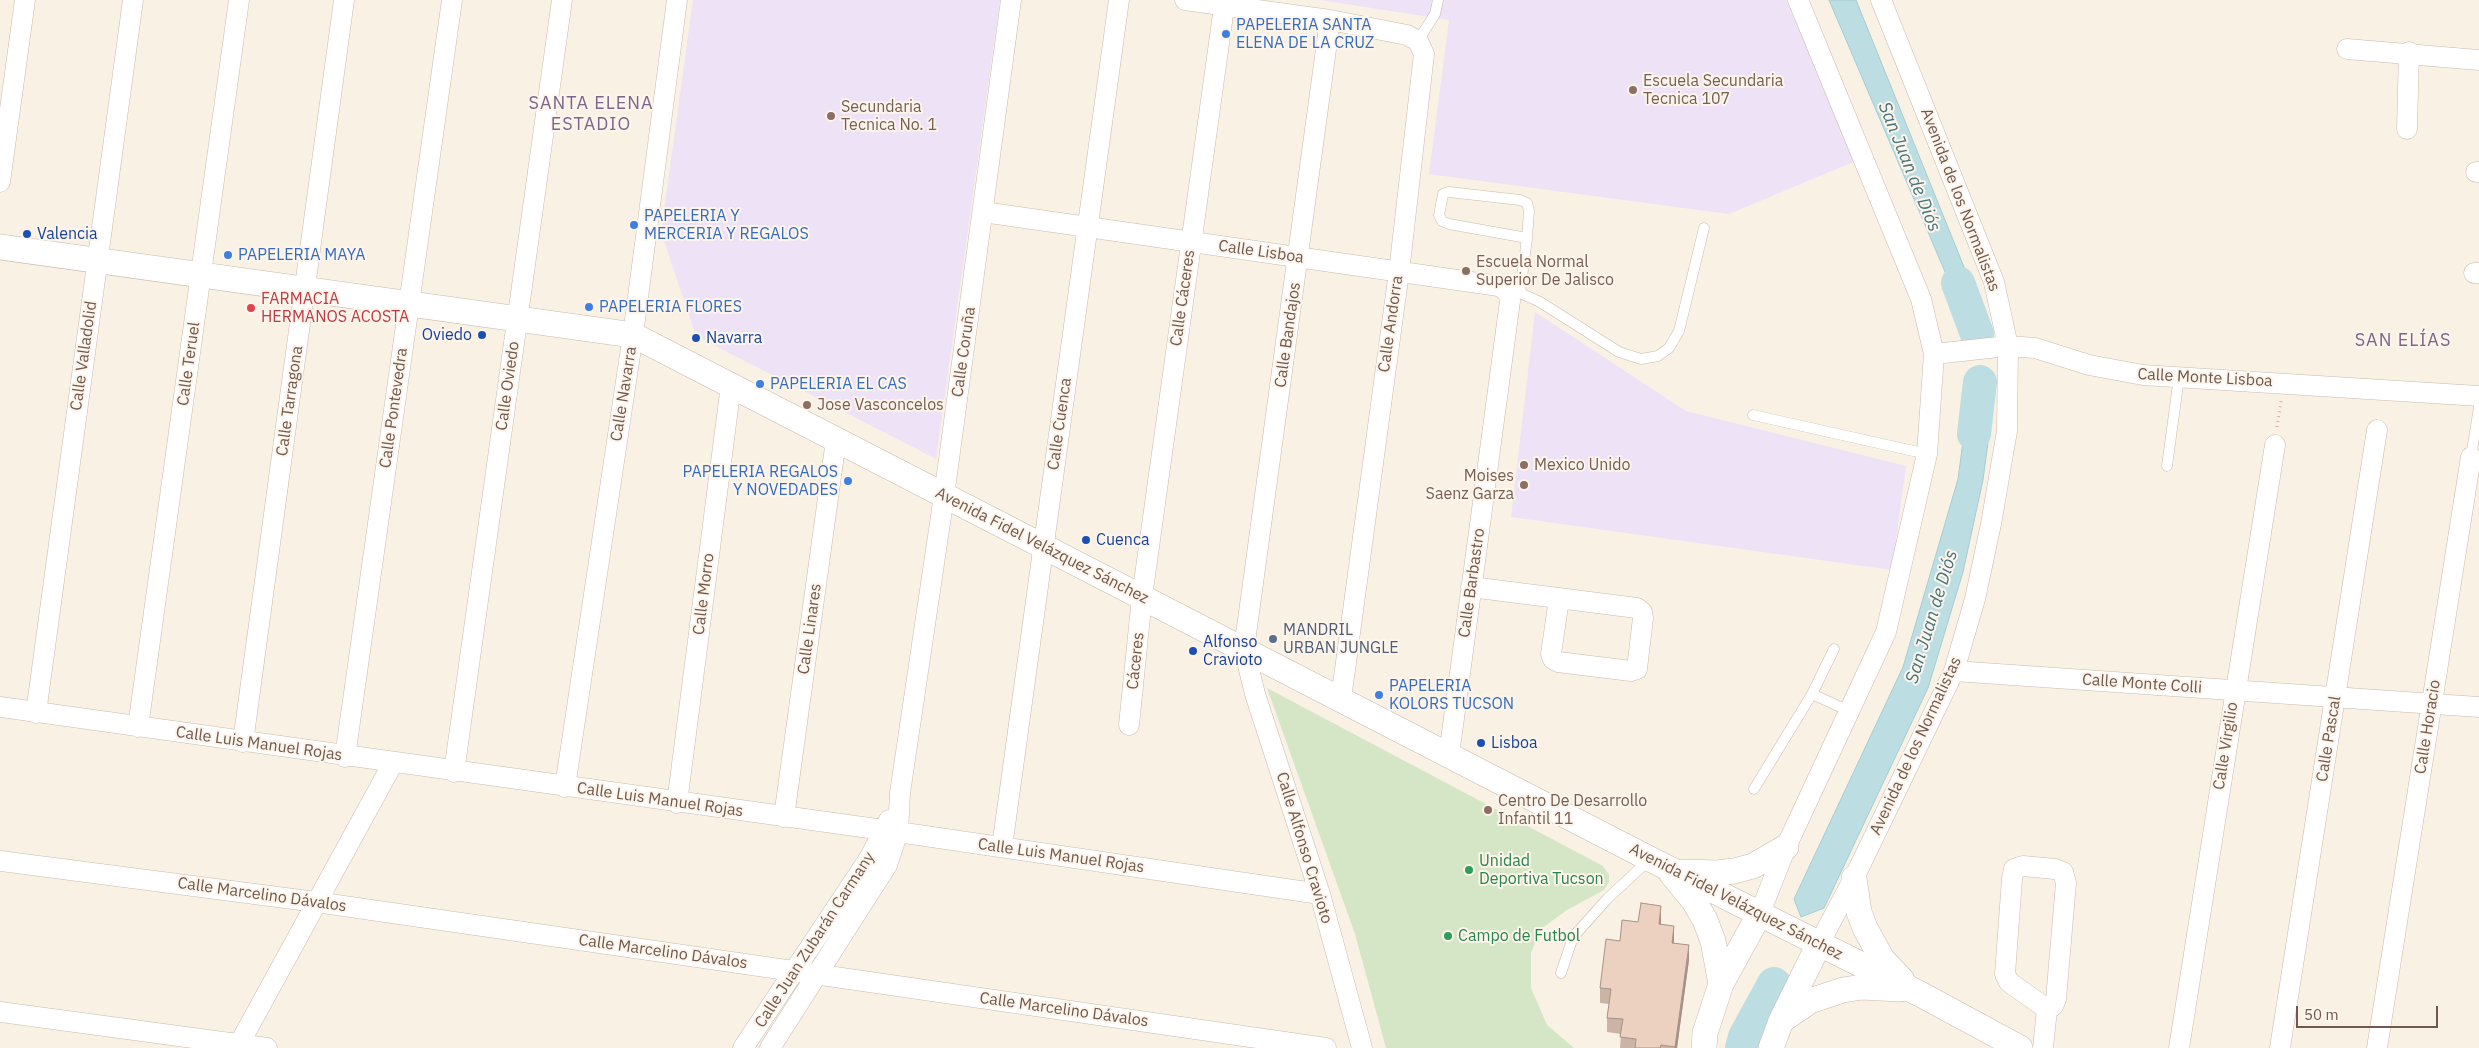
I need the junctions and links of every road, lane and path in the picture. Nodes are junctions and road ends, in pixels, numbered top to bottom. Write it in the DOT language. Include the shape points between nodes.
graph roads {
  1 [pos="25,0"];
  2 [pos="133,0"];
  3 [pos="239,0"];
  4 [pos="344,0"];
  5 [pos="452,0"];
  6 [pos="562,0"];
  7 [pos="677,0"];
  8 [pos="1011,0"];
  9 [pos="1119,0"];
  10 [pos="1184,0"];
  11 [pos="1438,0"];
  12 [pos="1798,0"];
  13 [pos="1881,0"];
  14 [pos="1225,3"];
  15 [pos="1330,20"];
  16 [pos="1418,41"];
  17 [pos="2346,49"];
  18 [pos="2409,52"];
  19 [pos="2479,60"];
  20 [pos="2408,128"];
  21 [pos="0,182"];
  22 [pos="983,212"];
  23 [pos="1087,227"];
  24 [pos="1704,228"];
  25 [pos="1527,238"];
  26 [pos="1191,242"];
  27 [pos="0,247"];
  28 [pos="1298,257"];
  29 [pos="97,261"];
  30 [pos="1398,272"];
  31 [pos="201,275"];
  32 [pos="305,289"];
  33 [pos="1514,292"];
  34 [pos="409,303"];
  35 [pos="518,318"];
  36 [pos="634,335"];
  37 [pos="2008,346"];
  38 [pos="1934,354"];
  39 [pos="2179,377"];
  40 [pos="2284,383"];
  41 [pos="731,386"];
  42 [pos="2479,396"];
  43 [pos="2479,407"];
  44 [pos="1753,415"];
  45 [pos="2377,430"];
  46 [pos="2276,437"];
  47 [pos="836,440"];
  48 [pos="1927,454"];
  49 [pos="2471,456"];
  50 [pos="2167,466"];
  51 [pos="944,496"];
  52 [pos="1043,546"];
  53 [pos="1471,587"];
  54 [pos="1142,597"];
  55 [pos="1558,599"];
  56 [pos="1244,649"];
  57 [pos="1834,649"];
  58 [pos="1954,671"];
  59 [pos="2235,690"];
  60 [pos="1812,694"];
  61 [pos="2336,697"];
  62 [pos="1341,699"];
  63 [pos="2432,704"];
  64 [pos="0,707"];
  65 [pos="2479,707"];
  66 [pos="1849,711"];
  67 [pos="36,712"];
  68 [pos="1130,724"];
  69 [pos="138,727"];
  70 [pos="243,742"];
  71 [pos="1448,755"];
  72 [pos="345,757"];
  73 [pos="393,763"];
  74 [pos="454,772"];
  75 [pos="565,787"];
  76 [pos="1754,789"];
  77 [pos="677,803"];
  78 [pos="784,817"];
  79 [pos="892,832"];
  80 [pos="1002,848"];
  81 [pos="1786,848"];
  82 [pos="0,860"];
  83 [pos="1658,863"];
  84 [pos="1854,878"];
  85 [pos="1320,894"];
  86 [pos="316,902"];
  87 [pos="1760,913"];
  88 [pos="1819,944"];
  89 [pos="794,970"];
  90 [pos="1561,973"];
  91 [pos="818,974"];
  92 [pos="1721,984"];
  93 [pos="1922,995"];
  94 [pos="2046,1009"];
  95 [pos="0,1012"];
  96 [pos="1781,1021"];
  97 [pos="238,1046"];
  98 [pos="267,1048"];
  99 [pos="744,1048"];
  100 [pos="770,1048"];
  101 [pos="1326,1048"];
  102 [pos="1362,1048"];
  103 [pos="1704,1048"];
  104 [pos="1771,1048"];
  105 [pos="2020,1048"];
  106 [pos="2043,1048"];
  107 [pos="2179,1048"];
  108 [pos="2280,1048"];
  109 [pos="2377,1048"];
  1 -- 21 [label="street"];
  2 -- 29 [label="street, Calle Valladolid"];
  3 -- 31 [label="street, Calle Teruel"];
  4 -- 32 [label="street, Calle Tarragona"];
  5 -- 34 [label="street, Calle Pontevedra"];
  6 -- 35 [label="street, Calle Oviedo"];
  7 -- 36 [label="street, Calle Navarra"];
  8 -- 22 [label="street, Calle Coruña"];
  9 -- 23 [label="street, Calle Cuenca"];
  10 -- 14 [label="street"];
  11 -- 16 [label="lane" via="1434,14"];
  12 -- 38 [label="street" via="1921,299"];
  13 -- 37 [label="street, Avenida de los Normalistas" via="1994,282"];
  14 -- 15 [label="street"];
  14 -- 26 [label="street, Calle Cáceres"];
  15 -- 16 [label="street" via="1408,35"];
  15 -- 28 [label="street, Calle Bandajos"];
  16 -- 30 [label="street, Calle Andorra" via="1424,54"];
  17 -- 18 [label="street"];
  18 -- 19 [label="street"];
  18 -- 20 [label="street"];
  22 -- 23 [label="street, Calle Lisboa"];
  22 -- 51 [label="street, Calle Coruña"];
  23 -- 26 [label="street, Calle Lisboa"];
  23 -- 52 [label="street, Calle Cuenca"];
  24 -- 33 [label="lane" via="1679,331 1668,348 1658,356 1641,359 1620,352 1540,302"];
  25 -- 25 [label="lane" via="1442,221 1439,215 1443,194 1449,192 1527,203"];
  25 -- 33 [label="lane"];
  26 -- 28 [label="street, Calle Lisboa"];
  26 -- 54 [label="street, Calle Cáceres"];
  27 -- 29 [label="street, Avenida Fidel Velázquez Sánchez"];
  28 -- 30 [label="street, Calle Lisboa"];
  28 -- 56 [label="street, Calle Bandajos"];
  29 -- 31 [label="street, Avenida Fidel Velázquez Sánchez"];
  29 -- 67 [label="street, Calle Valladolid"];
  30 -- 33 [label="street, Calle Lisboa" via="1499,286"];
  30 -- 62 [label="street, Calle Andorra"];
  31 -- 32 [label="street, Avenida Fidel Velázquez Sánchez"];
  31 -- 69 [label="street, Calle Teruel"];
  32 -- 34 [label="street, Avenida Fidel Velázquez Sánchez"];
  32 -- 70 [label="street, Calle Tarragona"];
  33 -- 53 [label="street, Calle Barbastro" via="1510,301"];
  34 -- 35 [label="street, Avenida Fidel Velázquez Sánchez"];
  34 -- 72 [label="street, Calle Pontevedra"];
  35 -- 36 [label="street, Avenida Fidel Velázquez Sánchez"];
  35 -- 74 [label="street, Calle Oviedo"];
  36 -- 41 [label="street, Avenida Fidel Velázquez Sánchez"];
  36 -- 75 [label="street, Calle Navarra"];
  37 -- 38 [label="street, Calle Monte Lisboa"];
  37 -- 39 [label="street, Calle Monte Lisboa" via="2035,348 2117,372"];
  37 -- 58 [label="street, Avenida de los Normalistas" via="2004,450 1975,599"];
  38 -- 48 [label="street"];
  39 -- 40 [label="street, Calle Monte Lisboa"];
  39 -- 50 [label="lane"];
  40 -- 42 [label="street, Calle Monte Lisboa"];
  40 -- 46 [label="path"];
  41 -- 47 [label="street, Avenida Fidel Velázquez Sánchez"];
  41 -- 77 [label="street, Calle Morro"];
  43 -- 49 [label="lane, Calle Horacio"];
  44 -- 48 [label="lane"];
  45 -- 61 [label="street, Calle Pascal"];
  46 -- 59 [label="street, Calle Virgilio"];
  47 -- 51 [label="street, Avenida Fidel Velázquez Sánchez"];
  47 -- 78 [label="street, Calle Linares"];
  48 -- 66 [label="street" via="1886,632"];
  49 -- 63 [label="street, Calle Horacio"];
  51 -- 52 [label="street, Avenida Fidel Velázquez Sánchez"];
  51 -- 79 [label="street, Calle Coruña"];
  52 -- 54 [label="street, Avenida Fidel Velázquez Sánchez"];
  52 -- 80 [label="street, Calle Cuenca"];
  53 -- 55 [label="street"];
  53 -- 71 [label="street, Calle Barbastro"];
  54 -- 56 [label="street, Avenida Fidel Velázquez Sánchez"];
  54 -- 68 [label="street, Cáceres"];
  55 -- 55 [label="street" via="1637,608 1642,612 1637,669 1631,672 1553,660"];
  56 -- 62 [label="street, Avenida Fidel Velázquez Sánchez"];
  56 -- 85 [label="street, Calle Alfonso Cravioto" via="1255,694"];
  57 -- 60 [label="lane"];
  58 -- 59 [label="street, Calle Monte Colli"];
  58 -- 84 [label="street, Avenida de los Normalistas"];
  59 -- 61 [label="street, Calle Monte Colli"];
  59 -- 107 [label="street, Calle Virgilio"];
  60 -- 66 [label="lane"];
  60 -- 76 [label="lane"];
  61 -- 63 [label="street, Calle Monte Colli"];
  61 -- 108 [label="street, Calle Pascal"];
  62 -- 71 [label="street, Avenida Fidel Velázquez Sánchez"];
  63 -- 65 [label="street, Calle Monte Colli"];
  63 -- 109 [label="street, Calle Horacio"];
  64 -- 67 [label="street, Calle Luis Manuel Rojas"];
  66 -- 81 [label="street"];
  67 -- 69 [label="street, Calle Luis Manuel Rojas"];
  69 -- 70 [label="street, Calle Luis Manuel Rojas"];
  70 -- 72 [label="street, Calle Luis Manuel Rojas"];
  71 -- 83 [label="street, Avenida Fidel Velázquez Sánchez"];
  72 -- 73 [label="street, Calle Luis Manuel Rojas"];
  73 -- 74 [label="street, Calle Luis Manuel Rojas"];
  73 -- 86 [label="street"];
  74 -- 75 [label="street, Calle Luis Manuel Rojas"];
  75 -- 77 [label="street, Calle Luis Manuel Rojas"];
  77 -- 78 [label="street, Calle Luis Manuel Rojas"];
  78 -- 79 [label="street, Calle Luis Manuel Rojas"];
  79 -- 80 [label="street, Calle Luis Manuel Rojas"];
  79 -- 89 [label="street, Calle Juan Zubarán Carmany"];
  79 -- 91 [label="street, Calle Juan Zubarán Carmany" via="886,864"];
  80 -- 85 [label="street, Calle Luis Manuel Rojas"];
  81 -- 83 [label="street" via="1753,866 1734,871 1700,873"];
  81 -- 87 [label="street"];
  82 -- 86 [label="street, Calle Marcelino Dávalos"];
  83 -- 87 [label="street, Avenida Fidel Velázquez Sánchez"];
  83 -- 90 [label="lane" via="1608,898 1572,937"];
  83 -- 92 [label="street" via="1694,901 1704,920 1713,941"];
  84 -- 88 [label="street, Avenida de los Normalistas"];
  84 -- 93 [label="street" via="1859,912 1872,944 1894,973"];
  85 -- 102 [label="street, Calle Alfonso Cravioto"];
  86 -- 89 [label="street, Calle Marcelino Dávalos"];
  86 -- 97 [label="street"];
  87 -- 88 [label="street, Avenida Fidel Velázquez Sánchez"];
  87 -- 92 [label="street"];
  88 -- 93 [label="street, Avenida Fidel Velázquez Sánchez"];
  88 -- 96 [label="street, Avenida de los Normalistas"];
  89 -- 91 [label="street, Calle Marcelino Dávalos"];
  89 -- 99 [label="street, Calle Juan Zubarán Carmany"];
  91 -- 100 [label="street, Calle Juan Zubarán Carmany"];
  91 -- 101 [label="street, Calle Marcelino Dávalos"];
  92 -- 103 [label="street" via="1705,1033"];
  93 -- 96 [label="street" via="1882,986 1842,990 1810,1001"];
  93 -- 105 [label="street, Avenida Fidel Velázquez Sánchez"];
  94 -- 94 [label="street" via="2053,1006 2056,999 2066,883 2063,872 2023,866 2014,869 2012,879 2006,974 2009,982"];
  94 -- 106 [label="street"];
  95 -- 97 [label="street"];
  96 -- 104 [label="street, Avenida de los Normalistas"];
  97 -- 98 [label="street"];
}
